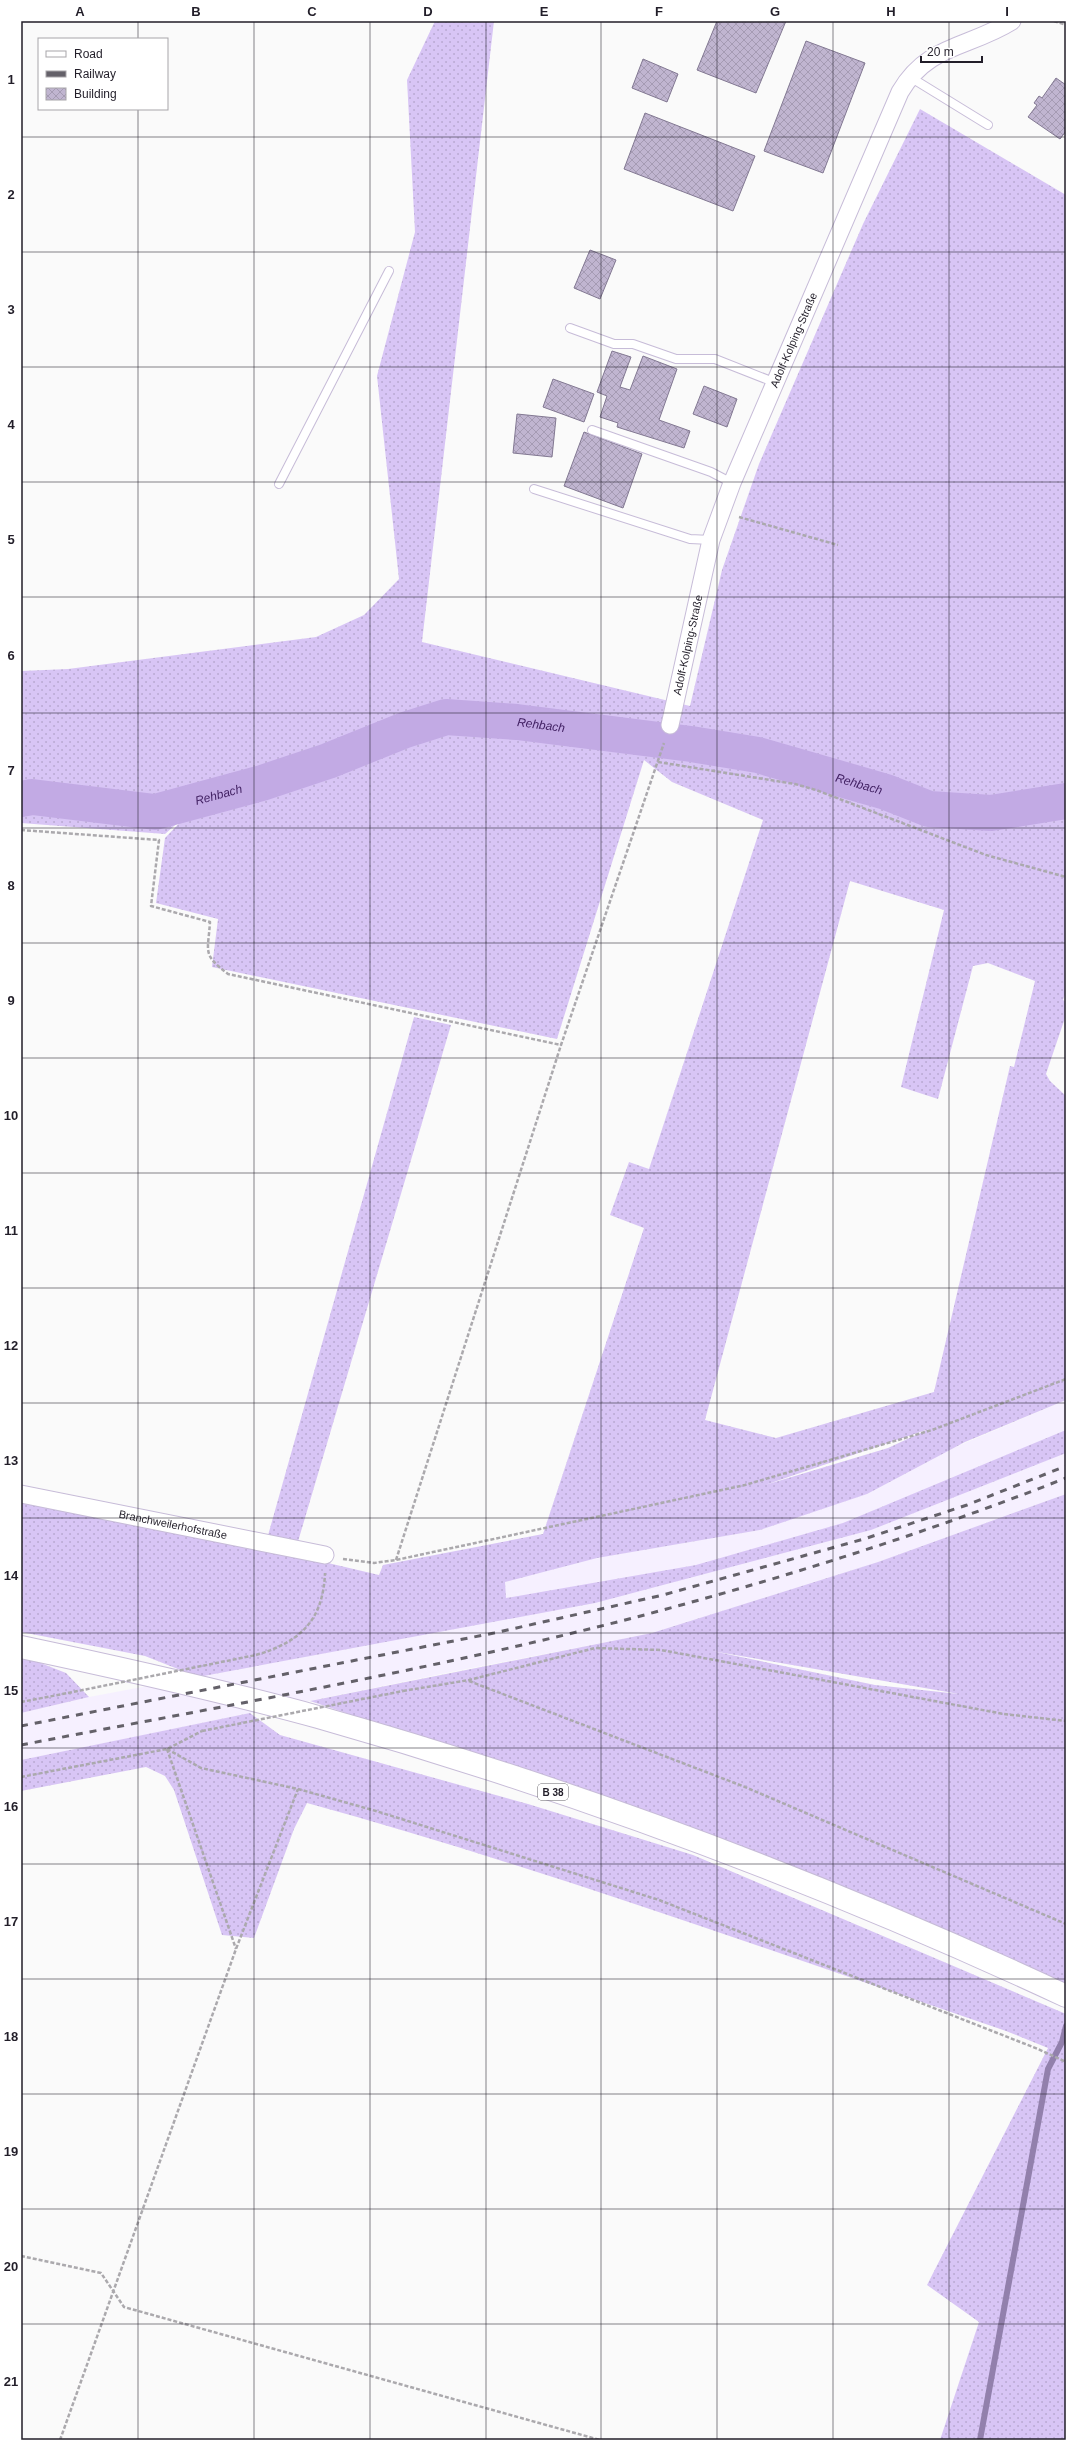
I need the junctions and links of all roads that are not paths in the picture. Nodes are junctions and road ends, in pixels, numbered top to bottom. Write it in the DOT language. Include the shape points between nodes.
graph roads {
  1 [pos="1012,21"];
  2 [pos="909,76"];
  3 [pos="988,126"];
  4 [pos="389,272"];
  5 [pos="570,328"];
  6 [pos="776,383"];
  7 [pos="592,430"];
  8 [pos="732,483"];
  9 [pos="279,484"];
  10 [pos="534,489"];
  11 [pos="711,540"];
  12 [pos="670,725"];
  13 [pos="21,1494"];
  14 [pos="325,1555"];
  15 [pos="21,1647"];
  16 [pos="1066,1996"];
  1 -- 2 [label="street, Adolf-Kolping-Straße" via="998,30 930,58"];
  2 -- 3 [label="lane"];
  2 -- 6 [label="street, Adolf-Kolping-Straße" via="884,125"];
  4 -- 9 [label="lane"];
  5 -- 6 [label="lane" via="614,344 633,344 676,359 715,359"];
  6 -- 8 [label="street, Adolf-Kolping-Straße"];
  7 -- 8 [label="lane" via="711,472"];
  8 -- 11 [label="street, Adolf-Kolping-Straße"];
  10 -- 11 [label="lane" via="690,539"];
  11 -- 12 [label="street, Adolf-Kolping-Straße"];
  13 -- 14 [label="street, Branchweilerhofstraße"];
  15 -- 16 [label="main road, B 38" via="316,1717 456,1758 709,1846 855,1904"];
}
